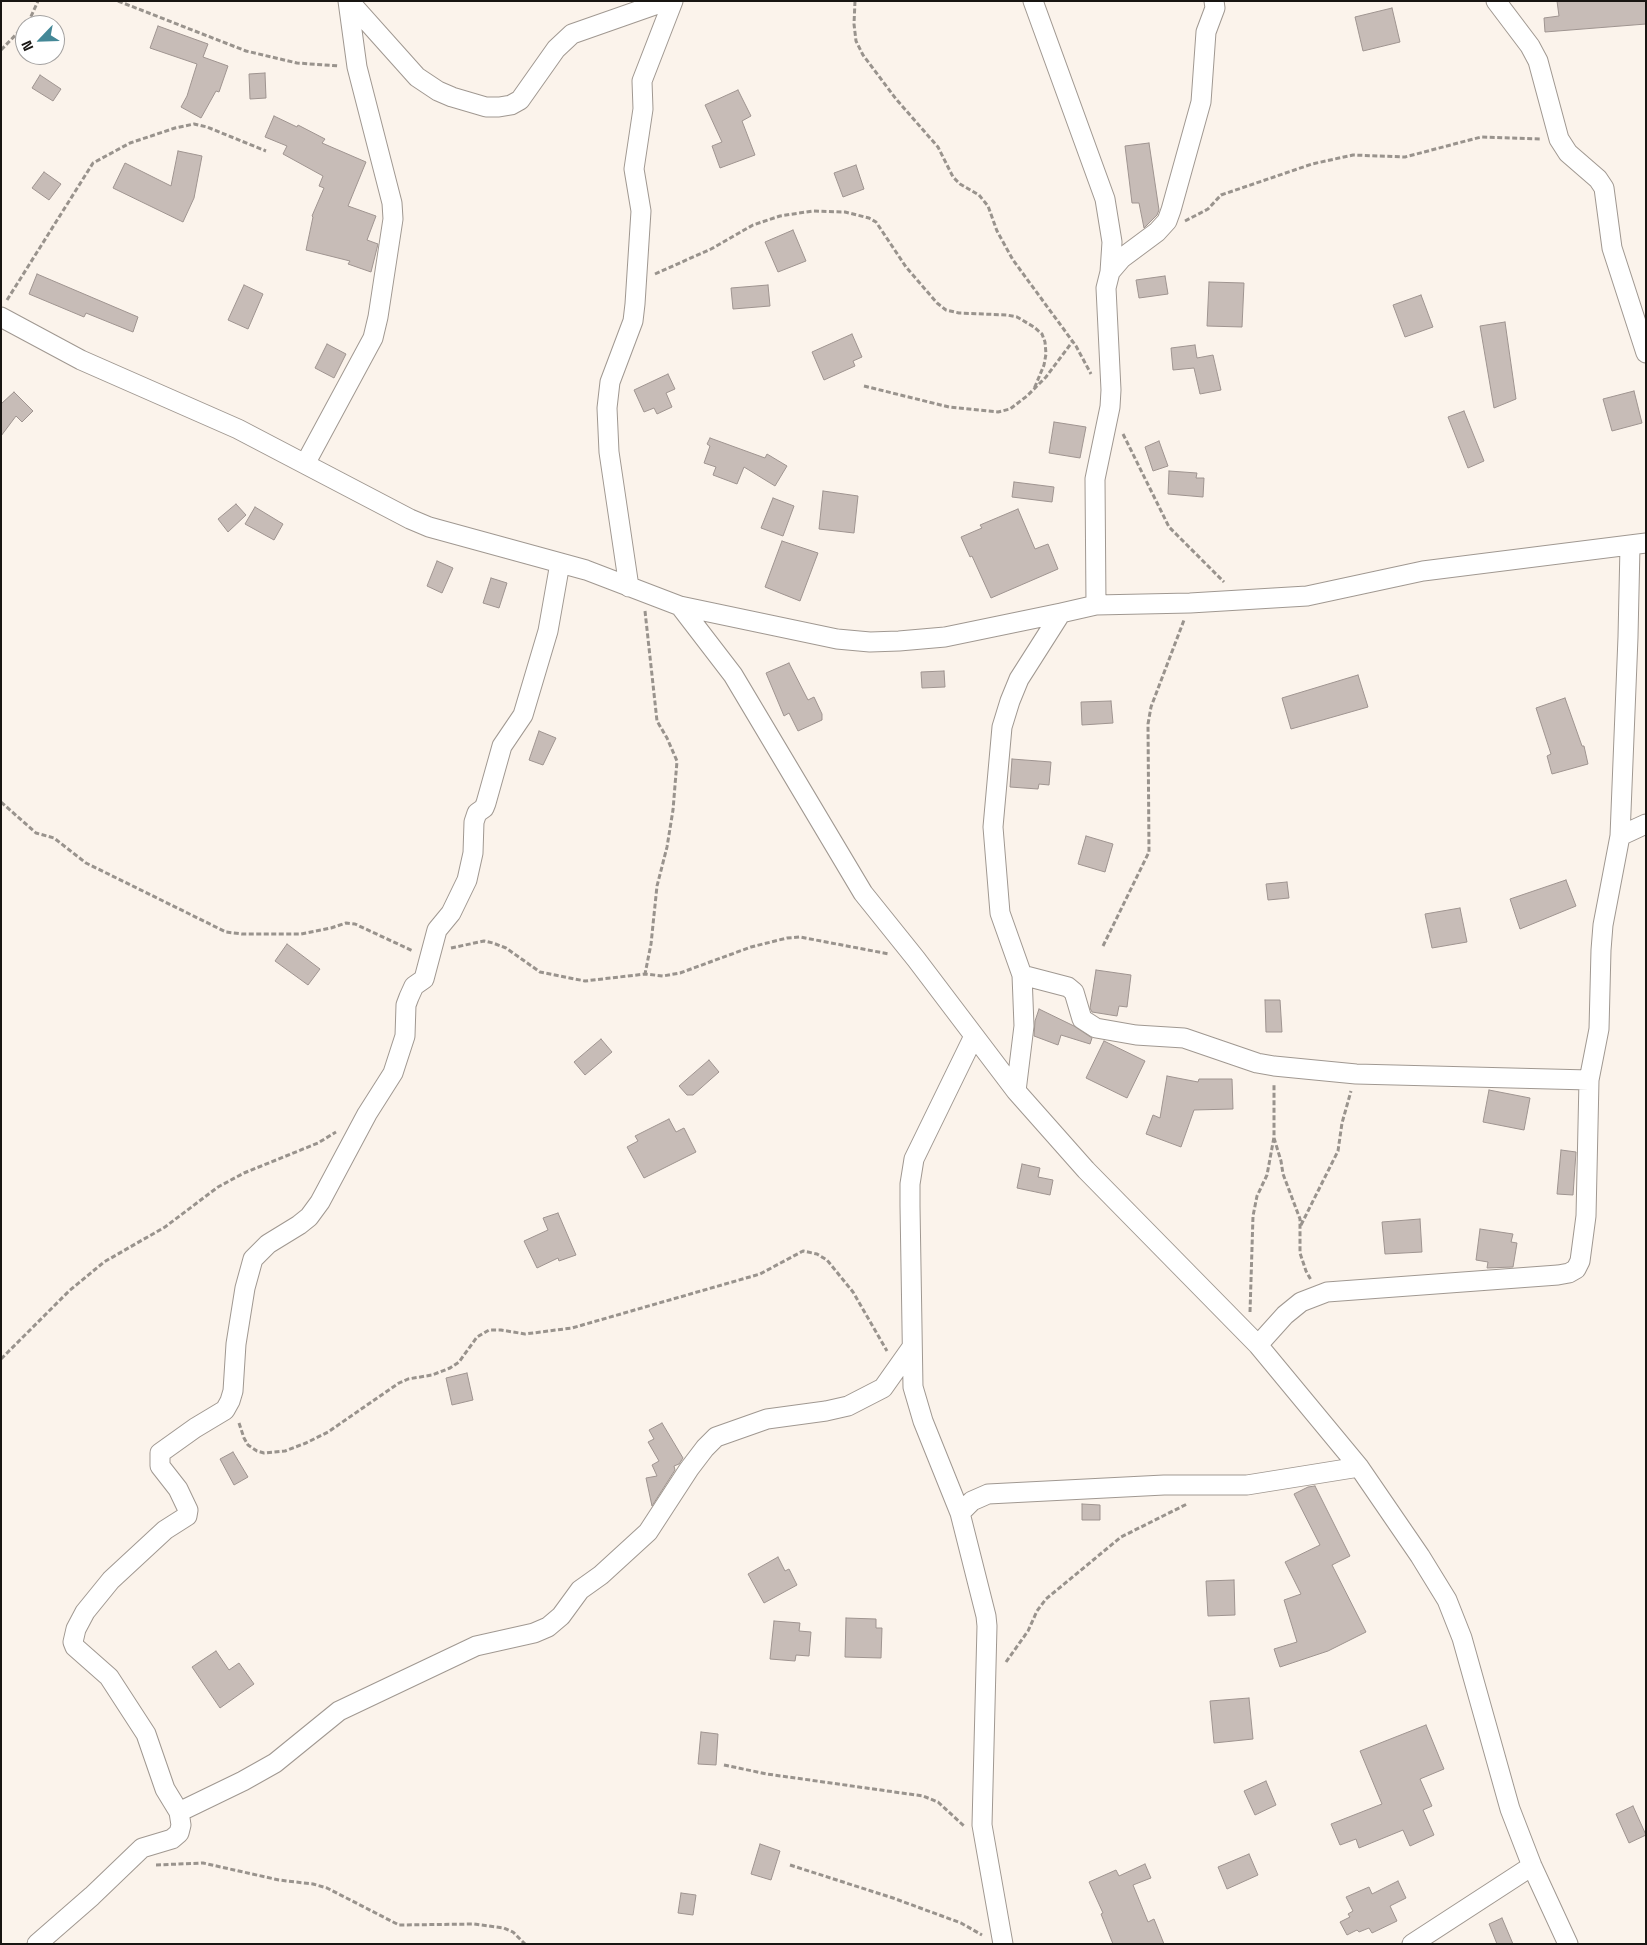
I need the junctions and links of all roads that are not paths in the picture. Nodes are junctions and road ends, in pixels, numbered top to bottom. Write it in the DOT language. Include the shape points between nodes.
graph roads {
  1 [pos="348,1"];
  2 [pos="666,1"];
  3 [pos="673,1"];
  4 [pos="1033,1"];
  5 [pos="1496,1"];
  6 [pos="1217,4"];
  7 [pos="1110,272"];
  8 [pos="4,309"];
  9 [pos="1646,353"];
  10 [pos="305,464"];
  11 [pos="1638,545"];
  12 [pos="560,563"];
  13 [pos="636,589"];
  14 [pos="1096,605"];
  15 [pos="680,606"];
  16 [pos="1061,614"];
  17 [pos="1646,824"];
  18 [pos="1620,836"];
  19 [pos="1022,976"];
  20 [pos="974,1036"];
  21 [pos="1589,1080"];
  22 [pos="1016,1091"];
  23 [pos="1253,1340"];
  24 [pos="912,1347"];
  25 [pos="1359,1466"];
  26 [pos="960,1513"];
  27 [pos="179,1812"];
  28 [pos="1532,1866"];
  29 [pos="995,1941"];
  30 [pos="37,1944"];
  31 [pos="1412,1944"];
  32 [pos="1568,1944"];
  1 -- 2 [label="street" via="417,77 438,91 486,107 510,105 520,100 556,49 572,34"];
  1 -- 10 [label="street" via="357,67 392,203 393,220 373,338"];
  3 -- 13 [label="street" via="642,81 644,109 634,169 641,211 633,322 610,382 608,408 609,452"];
  4 -- 7 [label="street" via="1105,199 1112,242"];
  5 -- 9 [label="street" via="1538,61 1559,139 1568,153 1604,188 1612,248"];
  6 -- 7 [label="street" via="1206,32 1201,102 1167,221"];
  7 -- 14 [label="street" via="1105,296 1110,407 1095,478"];
  8 -- 10 [label="street" via="81,360 238,429"];
  10 -- 12 [label="street" via="390,510 429,527"];
  11 -- 14 [label="street" via="1423,571 1307,596"];
  11 -- 18 [label="street" via="1628,637"];
  12 -- 13 [label="street"];
  12 -- 27 [label="street" via="548,631 523,715 502,746 486,803 477,813 467,880 451,913 437,930 424,979 414,986 406,1005 405,1036 393,1072 320,1202 299,1225 268,1244 253,1258 236,1344 232,1395 225,1410 160,1453 160,1466 178,1489 188,1510 187,1516 165,1530 111,1580 85,1612 76,1629 75,1648 112,1682 146,1734 165,1789"];
  13 -- 15 [label="street"];
  14 -- 16 [label="street"];
  15 -- 16 [label="street" via="837,639 870,642 945,637"];
  15 -- 20 [label="street" via="733,675 863,893"];
  16 -- 19 [label="street" via="1019,679 1002,727 993,826 997,895 1005,932"];
  17 -- 18 [label="street"];
  18 -- 21 [label="street" via="1603,925 1598,1028"];
  19 -- 21 [label="street" via="1074,992 1082,1019 1096,1028 1136,1036 1184,1038 1257,1063 1356,1074"];
  19 -- 22 [label="street" via="1024,1026"];
  20 -- 22 [label="street"];
  20 -- 24 [label="street" via="914,1160 910,1184"];
  21 -- 23 [label="street" via="1586,1216 1576,1269 1558,1275 1327,1292 1301,1302"];
  22 -- 23 [label="street" via="1086,1170"];
  23 -- 25 [label="street"];
  24 -- 26 [label="street" via="913,1387 918,1405"];
  24 -- 27 [label="street" via="883,1388 848,1406 766,1419 716,1437 688,1469 648,1532 580,1590 561,1616 548,1627 534,1634 476,1646 339,1711 274,1763"];
  25 -- 26 [label="street" via="1247,1485 1164,1485 988,1494 972,1501"];
  25 -- 28 [label="street" via="1447,1600 1462,1638 1510,1809"];
  26 -- 29 [label="street" via="987,1626 982,1826"];
  27 -- 30 [label="street" via="182,1824 179,1833 172,1839 142,1848"];
  28 -- 31 [label="street"];
  28 -- 32 [label="street"];
}
